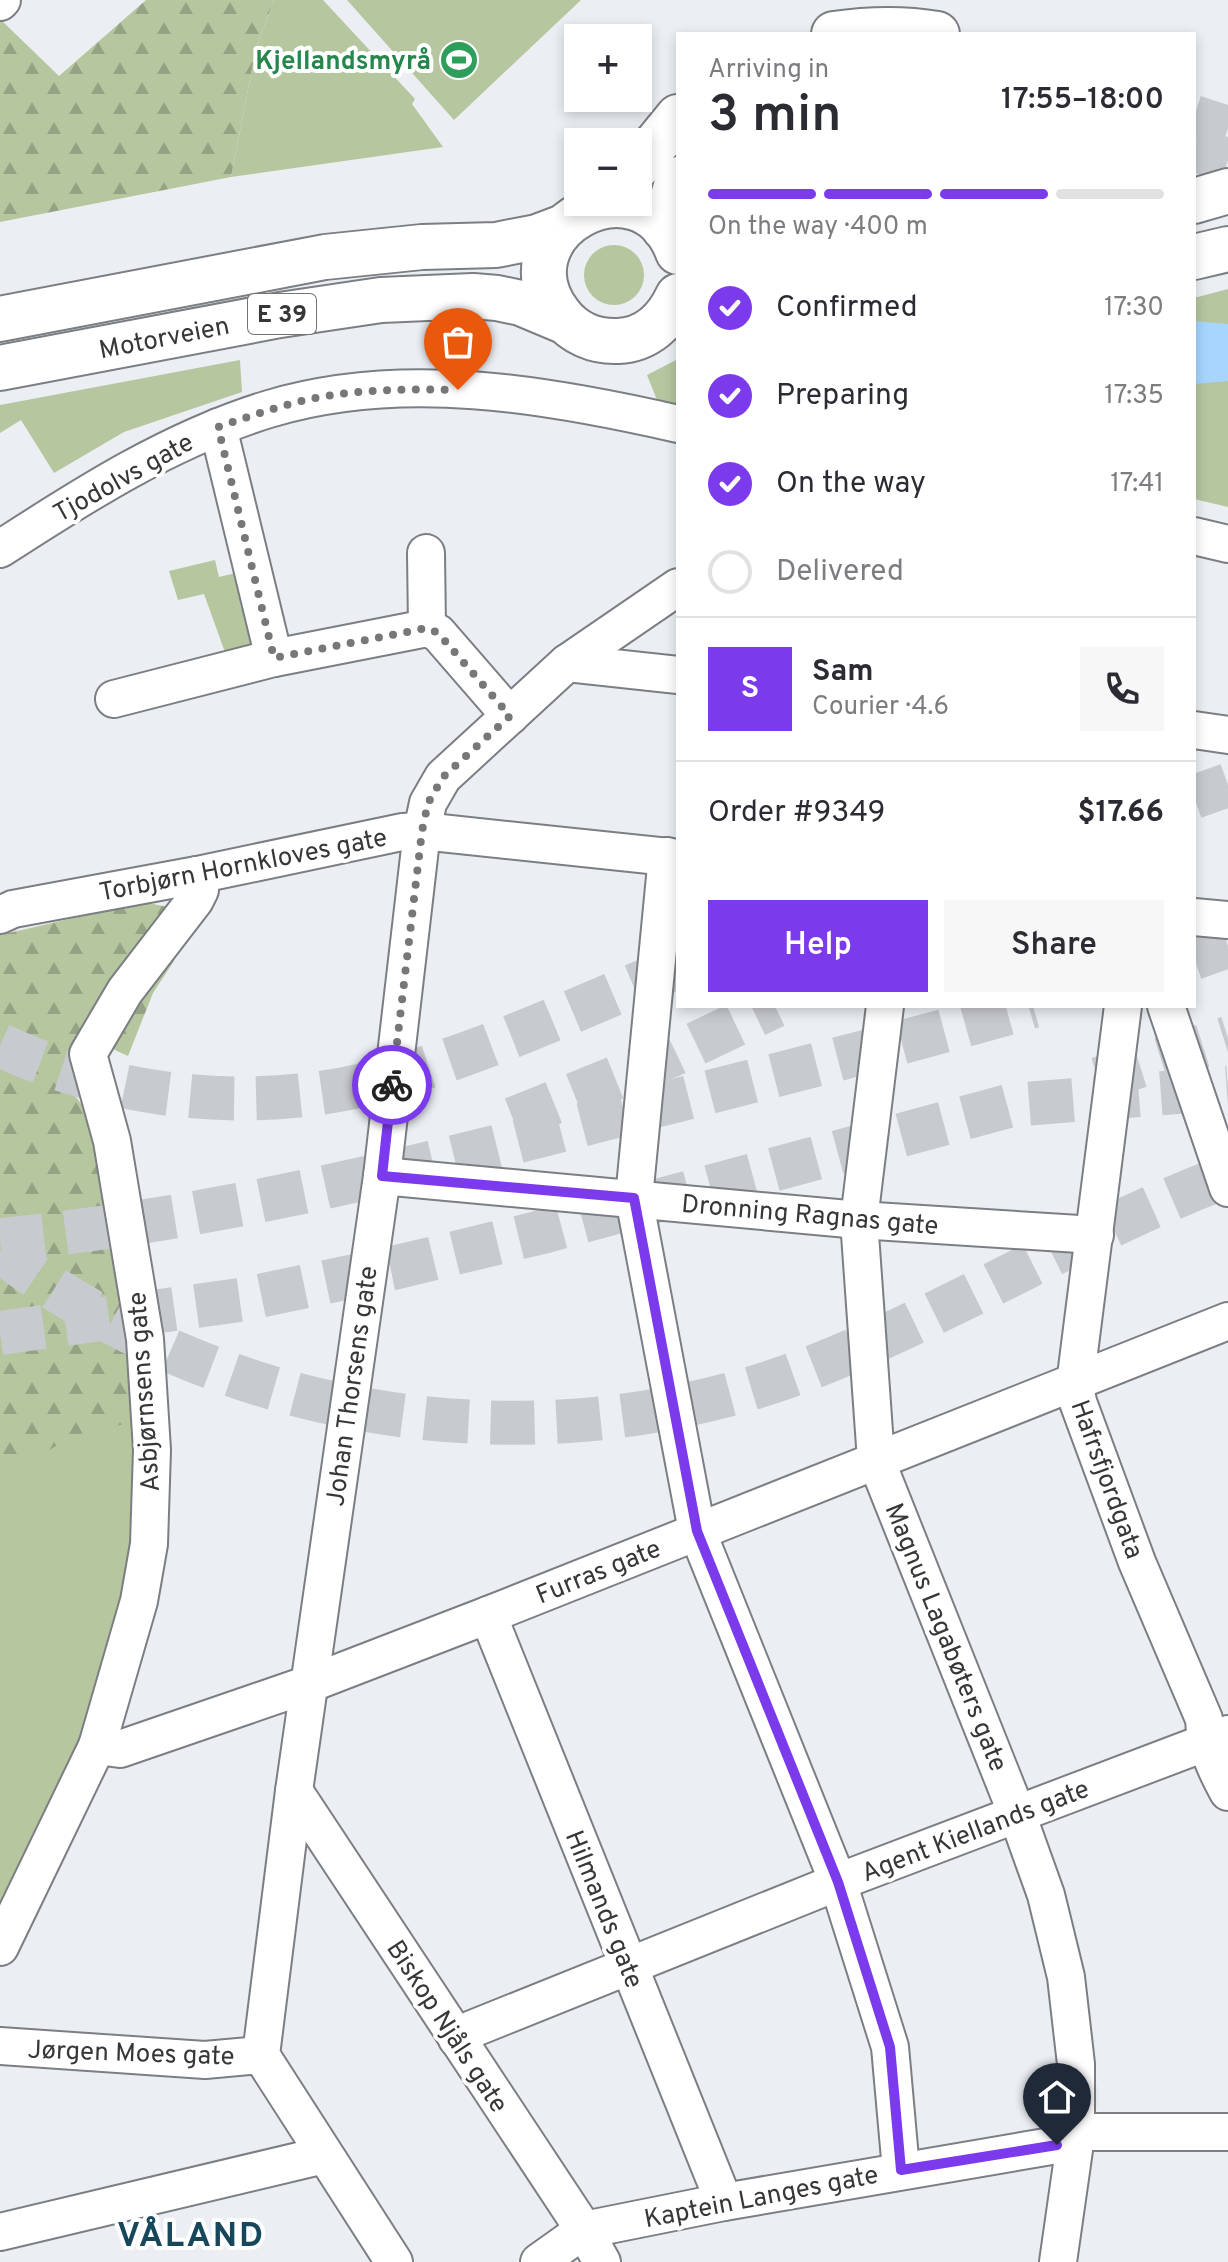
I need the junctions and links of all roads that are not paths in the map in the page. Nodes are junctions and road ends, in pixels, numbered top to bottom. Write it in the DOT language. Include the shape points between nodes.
graph roads {
  1 [pos="846,32"];
  2 [pos="921,32"];
  3 [pos="676,119"];
  4 [pos="652,149"];
  5 [pos="1228,191"];
  6 [pos="1196,200"];
  7 [pos="676,210"];
  8 [pos="579,216"];
  9 [pos="583,216"];
  10 [pos="650,216"];
  11 [pos="674,241"];
  12 [pos="1228,249"];
  13 [pos="1196,257"];
  14 [pos="670,314"];
  15 [pos="0,319"];
  16 [pos="564,321"];
  17 [pos="0,368"];
  18 [pos="676,424"];
  19 [pos="218,427"];
  20 [pos="1196,536"];
  21 [pos="1228,544"];
  22 [pos="0,549"];
  23 [pos="426,553"];
  24 [pos="676,588"];
  25 [pos="427,628"];
  26 [pos="274,658"];
  27 [pos="567,663"];
  28 [pos="676,675"];
  29 [pos="114,699"];
  30 [pos="510,716"];
  31 [pos="1196,730"];
  32 [pos="1228,735"];
  33 [pos="422,831"];
  34 [pos="672,857"];
  35 [pos="197,875"];
  36 [pos="0,915"];
  37 [pos="1196,917"];
  38 [pos="1228,920"];
  39 [pos="885,1008"];
  40 [pos="1123,1008"];
  41 [pos="1167,1008"];
  42 [pos="382,1176"];
  43 [pos="1228,1188"];
  44 [pos="634,1198"];
  45 [pos="859,1220"];
  46 [pos="1095,1235"];
  47 [pos="1228,1321"];
  48 [pos="1075,1384"];
  49 [pos="876,1460"];
  50 [pos="697,1531"];
  51 [pos="488,1615"];
  52 [pos="309,1684"];
  53 [pos="1217,1738"];
  54 [pos="97,1746"];
  55 [pos="294,1791"];
  56 [pos="1228,1792"];
  57 [pos="1017,1814"];
  58 [pos="838,1882"];
  59 [pos="0,1947"];
  60 [pos="628,1966"];
  61 [pos="457,2039"];
  62 [pos="0,2046"];
  63 [pos="261,2055"];
  64 [pos="1228,2132"];
  65 [pos="1076,2136"];
  66 [pos="324,2155"];
  67 [pos="901,2170"];
  68 [pos="724,2202"];
  69 [pos="584,2230"];
  70 [pos="0,2232"];
  71 [pos="394,2262"];
  72 [pos="539,2262"];
  73 [pos="602,2262"];
  74 [pos="1058,2262"];
  1 -- 2 [label="highway"];
  3 -- 4 [label="highway"];
  5 -- 6 [label="highway"];
  7 -- 11 [label="highway, E 39"];
  8 -- 15 [label="highway, Motorveien / E 39" via="537,237 496,245 325,257"];
  9 -- 16 [label="highway" via="549,250 544,275 547,292"];
  10 -- 11 [label="highway, E 39"];
  12 -- 13 [label="highway"];
  14 -- 16 [label="highway, E 39" via="633,338 608,342 592,339"];
  16 -- 17 [label="highway, Motorveien / E 39" via="497,298 381,300"];
  18 -- 19 [label="street, Tjodolvs gate" via="586,403 393,389 325,396"];
  19 -- 22 [label="street, Tjodolvs gate" via="143,461"];
  19 -- 26 [label="street"];
  20 -- 21 [label="street"];
  23 -- 25 [label="street"];
  24 -- 27 [label="street, Johan Thorsens gate"];
  25 -- 26 [label="street"];
  25 -- 30 [label="street" via="438,633"];
  26 -- 29 [label="street"];
  27 -- 28 [label="street"];
  27 -- 30 [label="street, Johan Thorsens gate"];
  30 -- 33 [label="street, Johan Thorsens gate" via="443,777 428,803"];
  31 -- 32 [label="street"];
  33 -- 34 [label="street, Torbjørn Hornkloves gate"];
  33 -- 35 [label="street, Torbjørn Hornkloves gate"];
  33 -- 42 [label="street, Johan Thorsens gate"];
  34 -- 44 [label="street"];
  35 -- 36 [label="street, Torbjørn Hornkloves gate"];
  35 -- 54 [label="street, Asbjørnsens gate" via="200,890 195,900 125,991 88,1054 126,1217 145,1339 152,1450 149,1544 139,1601"];
  37 -- 38 [label="street"];
  39 -- 45 [label="street, Magnus Lagabøters gate"];
  40 -- 46 [label="street, Hafrsfjordgata"];
  41 -- 43 [label="street"];
  42 -- 44 [label="street, Dronning Ragnas gate"];
  42 -- 52 [label="street, Johan Thorsens gate"];
  44 -- 45 [label="street, Dronning Ragnas gate"];
  44 -- 50 [label="street"];
  45 -- 46 [label="street, Dronning Ragnas gate"];
  45 -- 49 [label="street, Magnus Lagabøters gate"];
  46 -- 48 [label="street, Hafrsfjordgata"];
  47 -- 48 [label="street, Furras gate"];
  48 -- 49 [label="street, Furras gate"];
  48 -- 53 [label="street, Hafrsfjordgata" via="1137,1562"];
  49 -- 50 [label="street, Furras gate"];
  49 -- 57 [label="street, Magnus Lagabøters gate"];
  50 -- 51 [label="street, Furras gate"];
  50 -- 58 [label="street"];
  51 -- 52 [label="street, Furras gate"];
  51 -- 60 [label="street, Hilmands gate"];
  52 -- 54 [label="street, Furras gate" via="120,1749"];
  52 -- 55 [label="street, Johan Thorsens gate"];
  53 -- 56 [label="street, Hafrsfjordgata"];
  53 -- 57 [label="street, Agent Kiellands gate"];
  54 -- 59 [label="street, Asbjørnsens gate"];
  55 -- 61 [label="street, Biskop Njåls gate"];
  55 -- 63 [label="street, Johan Thorsens gate"];
  57 -- 58 [label="street, Agent Kiellands gate"];
  57 -- 65 [label="street, Magnus Lagabøters gate" via="1046,1895 1066,1977 1076,2064"];
  58 -- 60 [label="street, Agent Kiellands gate"];
  58 -- 67 [label="street" via="890,2047"];
  60 -- 61 [label="street, Agent Kiellands gate"];
  60 -- 68 [label="street, Hilmands gate"];
  61 -- 69 [label="street, Biskop Njåls gate"];
  62 -- 63 [label="street, Jørgen Moes gate" via="205,2060"];
  63 -- 66 [label="street"];
  64 -- 65 [label="street, Kaptein Langes gate"];
  65 -- 67 [label="street, Kaptein Langes gate" via="1057,2145"];
  65 -- 74 [label="street, Magnus Lagabøters gate"];
  66 -- 70 [label="street"];
  66 -- 71 [label="street"];
  67 -- 68 [label="street, Kaptein Langes gate"];
  68 -- 69 [label="street, Kaptein Langes gate"];
  69 -- 72 [label="street, Kaptein Langes gate"];
  69 -- 73 [label="street, Biskop Njåls gate"];
}
